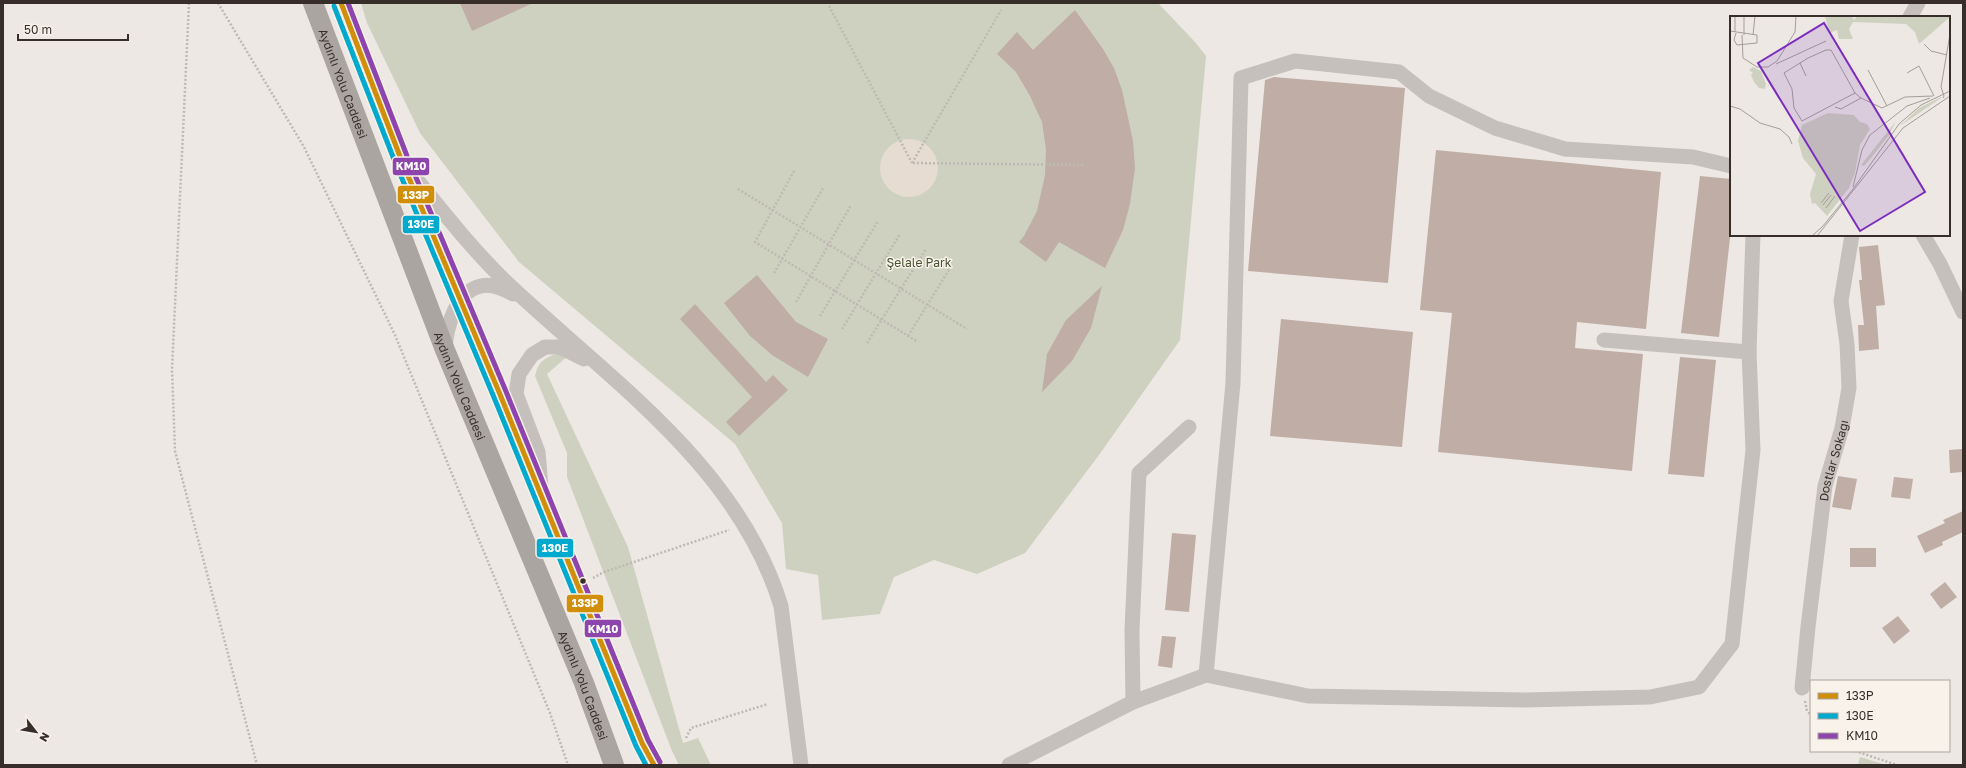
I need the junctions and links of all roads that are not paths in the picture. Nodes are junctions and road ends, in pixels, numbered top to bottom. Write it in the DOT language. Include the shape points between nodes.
graph roads {
  1 [pos="313,3"];
  2 [pos="341,3"];
  3 [pos="1918,3"];
  4 [pos="1911,16"];
  5 [pos="401,159"];
  6 [pos="1730,166"];
  7 [pos="1753,236"];
  8 [pos="1852,236"];
  9 [pos="1924,236"];
  10 [pos="460,301"];
  11 [pos="533,307"];
  12 [pos="1963,312"];
  13 [pos="1604,340"];
  14 [pos="445,350"];
  15 [pos="1749,352"];
  16 [pos="602,368"];
  17 [pos="1189,427"];
  18 [pos="541,496"];
  19 [pos="1206,675"];
  20 [pos="1802,688"];
  21 [pos="1132,702"];
  22 [pos="614,765"];
  23 [pos="654,765"];
  24 [pos="801,765"];
  25 [pos="1009,765"];
  1 -- 14 [label="main road, Aydınlı Yolu Caddesi"];
  2 -- 5 [label="main road"];
  3 -- 4 [label="street"];
  5 -- 10 [label="main road"];
  5 -- 11 [label="street" via="472,248"];
  6 -- 19 [label="street" via="1693,157 1565,149 1495,128 1429,96 1399,72 1295,61 1241,78 1233,383"];
  7 -- 15 [label="street"];
  8 -- 20 [label="street, Dostlar Sokağı" via="1841,301 1847,344 1849,388 1842,428 1825,486"];
  9 -- 12 [label="street"];
  10 -- 11 [label="street" via="475,288 488,285 504,289"];
  10 -- 14 [label="street" via="449,325"];
  10 -- 18 [label="main road"];
  11 -- 16 [label="street"];
  13 -- 15 [label="street"];
  14 -- 22 [label="main road, Aydınlı Yolu Caddesi" via="584,683"];
  15 -- 19 [label="street" via="1753,450 1732,644 1699,687 1634,698 1524,700 1308,696"];
  16 -- 18 [label="street" via="572,352 552,346 545,347 532,356 519,374 516,394 538,452"];
  16 -- 24 [label="street" via="680,441 705,470 743,525 774,584 781,606"];
  17 -- 21 [label="street" via="1139,473 1132,630"];
  18 -- 23 [label="main road" via="642,743"];
  19 -- 21 [label="street"];
  21 -- 25 [label="street"];
}
